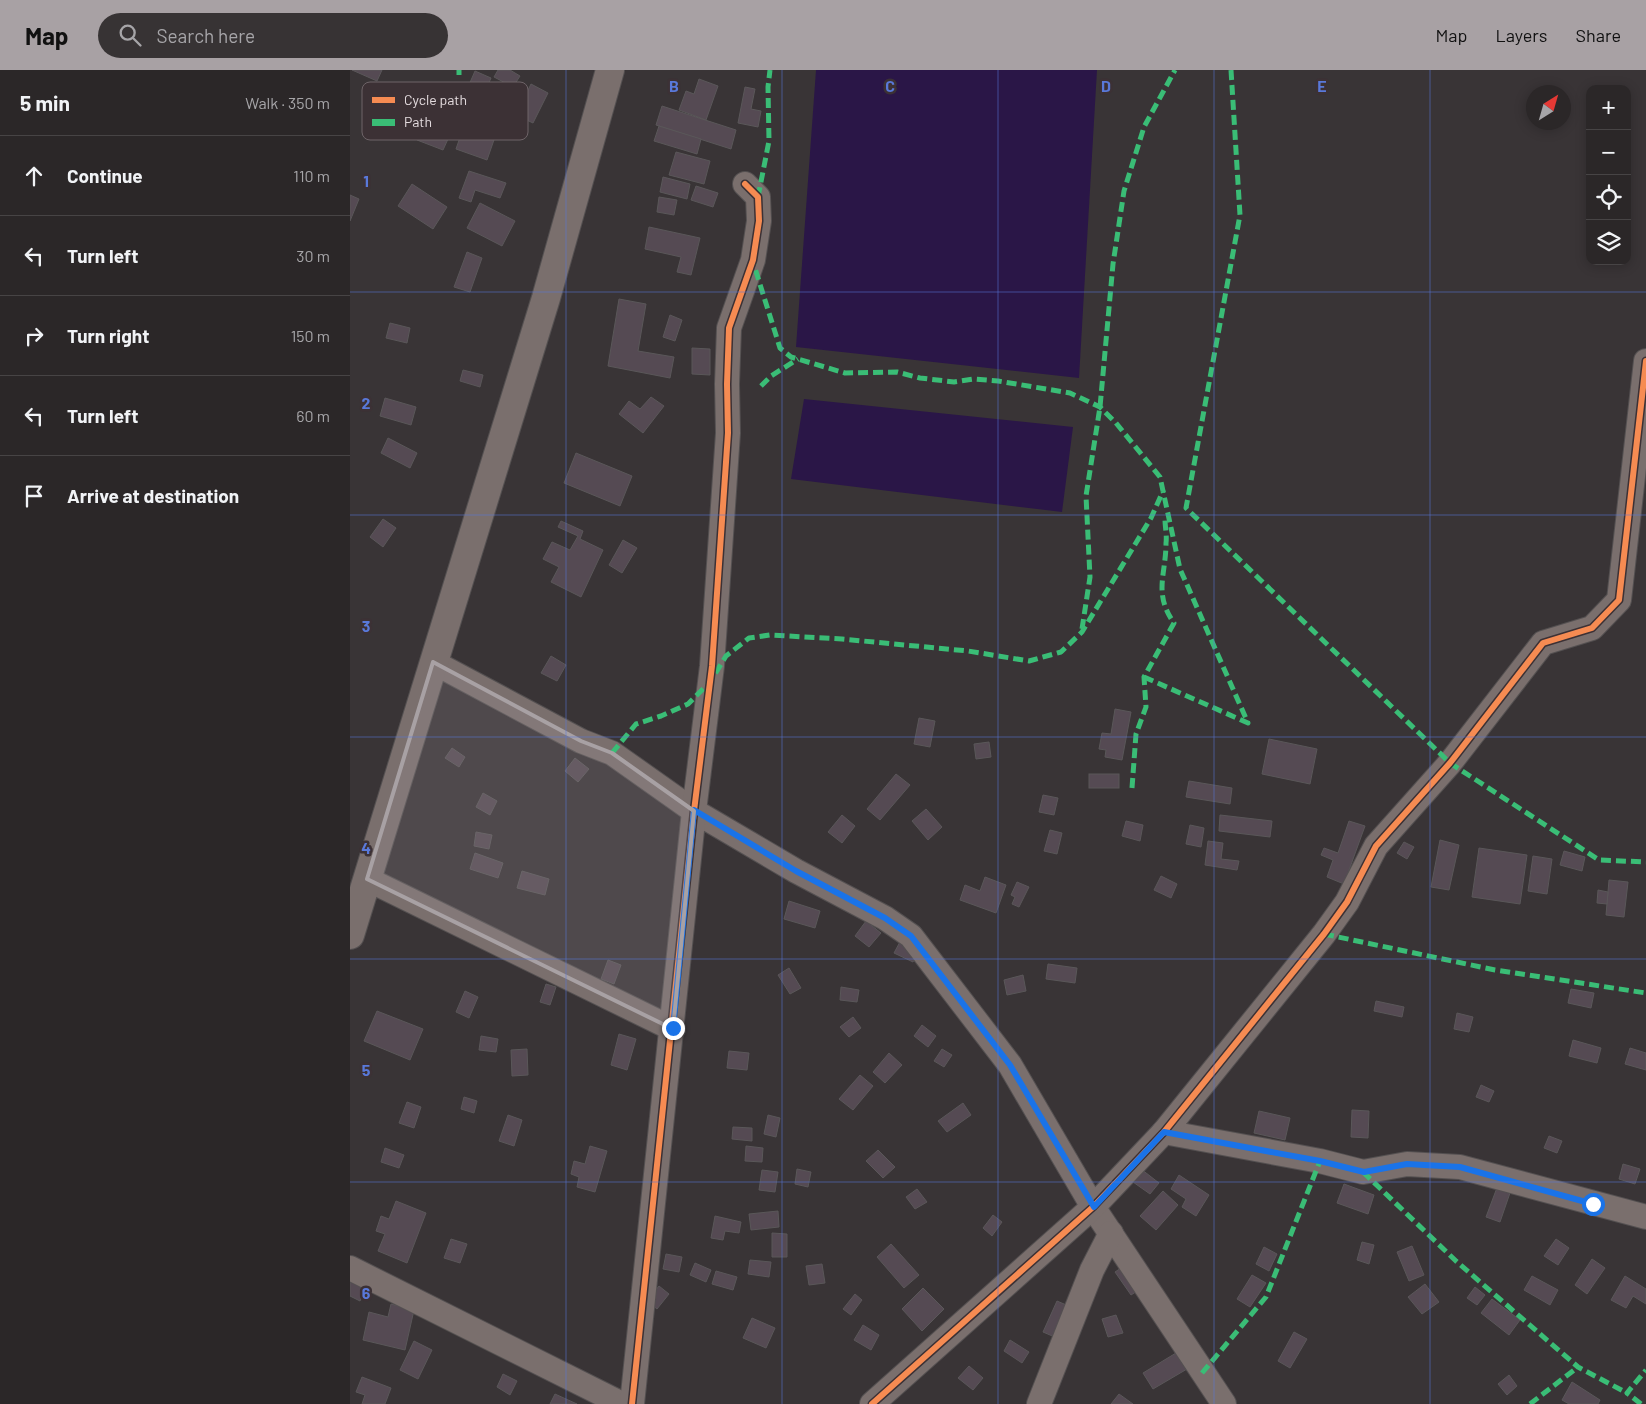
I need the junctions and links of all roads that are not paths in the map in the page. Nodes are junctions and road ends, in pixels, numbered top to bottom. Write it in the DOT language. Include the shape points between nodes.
graph roads {
  1 [pos="610,70"];
  2 [pos="745,184"];
  3 [pos="1646,361"];
  4 [pos="433,662"];
  5 [pos="694,810"];
  6 [pos="367,879"];
  7 [pos="350,935"];
  8 [pos="673,1028"];
  9 [pos="1164,1132"];
  10 [pos="1094,1207"];
  11 [pos="1646,1217"];
  12 [pos="1111,1233"];
  13 [pos="350,1268"];
  14 [pos="622,1404"];
  15 [pos="632,1404"];
  16 [pos="872,1404"];
  17 [pos="1039,1404"];
  18 [pos="1224,1404"];
  1 -- 4 [label="main road" via="546,298"];
  2 -- 5 [label="street" via="758,197 759,221 752,260 730,328 728,433 713,656"];
  3 -- 9 [label="street" via="1620,600 1592,628 1543,644 1450,763 1376,846 1347,902 1324,934"];
  4 -- 5 [label="street" via="581,741 612,753"];
  4 -- 6 [label="main road"];
  5 -- 8 [label="street"];
  5 -- 10 [label="street" via="796,871 885,918 911,936 1010,1065"];
  6 -- 7 [label="main road"];
  6 -- 8 [label="street"];
  8 -- 15 [label="street"];
  9 -- 10 [label="street"];
  9 -- 11 [label="street" via="1364,1172 1407,1164 1460,1167"];
  10 -- 12 [label="street"];
  10 -- 16 [label="street"];
  12 -- 17 [label="street" via="1092,1270"];
  12 -- 18 [label="street"];
  13 -- 14 [label="street"];
}
